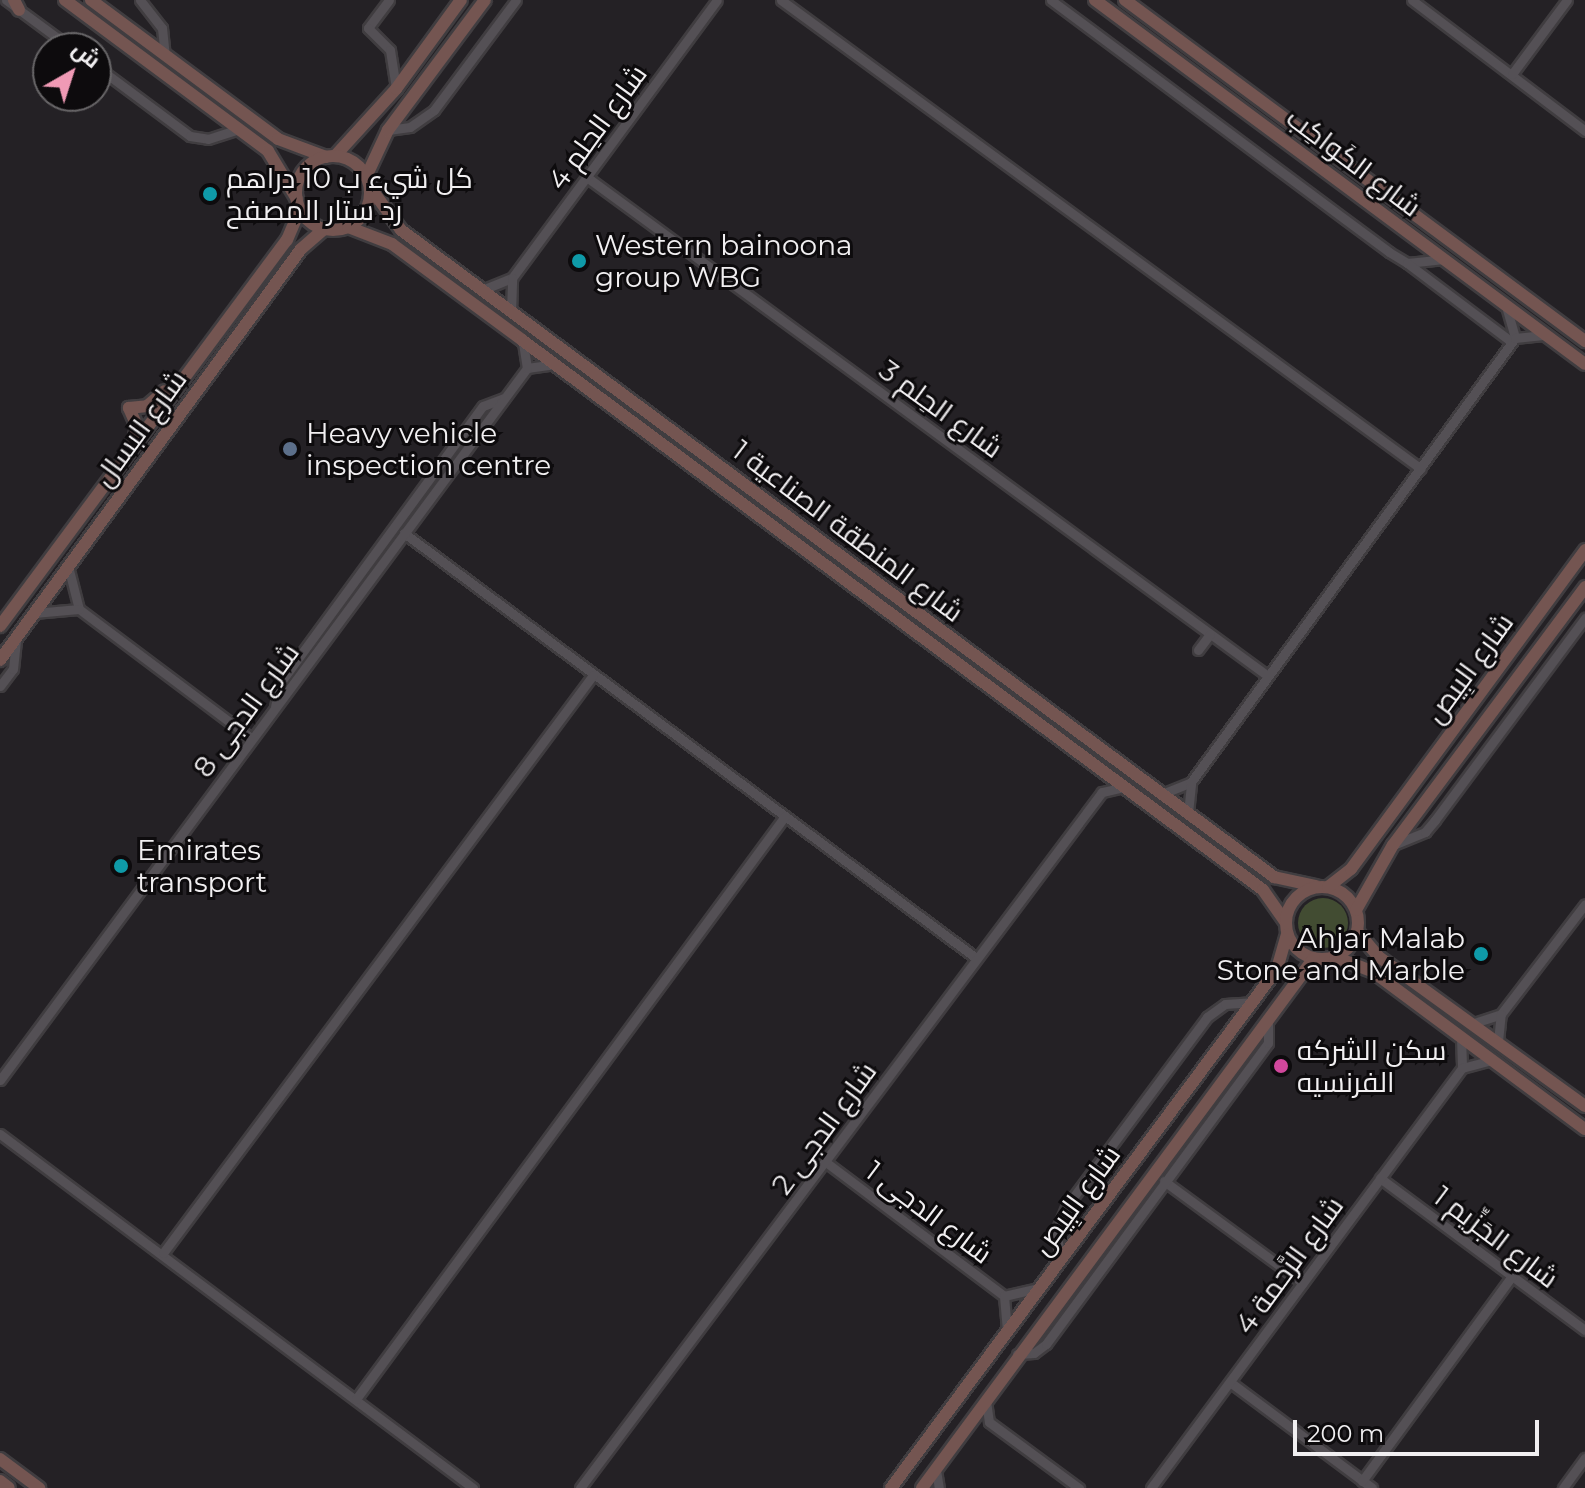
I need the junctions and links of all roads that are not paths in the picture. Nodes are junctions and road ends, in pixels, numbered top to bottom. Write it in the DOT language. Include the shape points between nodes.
graph roads {
  1 [pos="6,0"];
  2 [pos="65,0"];
  3 [pos="91,0"];
  4 [pos="140,0"];
  5 [pos="389,0"];
  6 [pos="461,0"];
  7 [pos="485,0"];
  8 [pos="516,0"];
  9 [pos="717,0"];
  10 [pos="781,0"];
  11 [pos="1051,0"];
  12 [pos="1095,0"];
  13 [pos="1125,0"];
  14 [pos="1412,0"];
  15 [pos="1567,0"];
  16 [pos="17,5"];
  17 [pos="51,32"];
  18 [pos="165,55"];
  19 [pos="1512,74"];
  20 [pos="112,78"];
  21 [pos="396,89"];
  22 [pos="238,129"];
  23 [pos="388,130"];
  24 [pos="1585,131"];
  25 [pos="330,157"];
  26 [pos="588,178"];
  27 [pos="368,182"];
  28 [pos="298,204"];
  29 [pos="348,227"];
  30 [pos="324,229"];
  31 [pos="1444,259"];
  32 [pos="1407,263"];
  33 [pos="512,278"];
  34 [pos="482,290"];
  35 [pos="1506,306"];
  36 [pos="511,312"];
  37 [pos="1546,335"];
  38 [pos="522,340"];
  39 [pos="1513,340"];
  40 [pos="1585,341"];
  41 [pos="554,364"];
  42 [pos="1585,364"];
  43 [pos="527,368"];
  44 [pos="189,371"];
  45 [pos="504,398"];
  46 [pos="130,451"];
  47 [pos="1421,469"];
  48 [pos="404,533"];
  49 [pos="1585,550"];
  50 [pos="68,566"];
  51 [pos="1585,587"];
  52 [pos="79,609"];
  53 [pos="34,613"];
  54 [pos="1585,618"];
  55 [pos="0,626"];
  56 [pos="1210,634"];
  57 [pos="16,638"];
  58 [pos="1198,650"];
  59 [pos="0,660"];
  60 [pos="593,675"];
  61 [pos="1268,676"];
  62 [pos="0,686"];
  63 [pos="275,708"];
  64 [pos="252,739"];
  65 [pos="1093,764"];
  66 [pos="1191,782"];
  67 [pos="1124,787"];
  68 [pos="1102,792"];
  69 [pos="1162,794"];
  70 [pos="1188,813"];
  71 [pos="785,816"];
  72 [pos="1393,845"];
  73 [pos="1322,886"];
  74 [pos="1585,905"];
  75 [pos="1356,910"];
  76 [pos="1286,928"];
  77 [pos="1357,931"];
  78 [pos="1335,957"];
  79 [pos="976,958"];
  80 [pos="1314,958"];
  81 [pos="1251,1002"];
  82 [pos="1501,1014"];
  83 [pos="1268,1019"];
  84 [pos="1474,1023"];
  85 [pos="1461,1037"];
  86 [pos="1498,1041"];
  87 [pos="1491,1060"];
  88 [pos="1462,1068"];
  89 [pos="0,1080"];
  90 [pos="1585,1106"];
  91 [pos="1585,1129"];
  92 [pos="0,1134"];
  93 [pos="827,1163"];
  94 [pos="1380,1178"];
  95 [pos="1164,1181"];
  96 [pos="163,1253"];
  97 [pos="1061,1259"];
  98 [pos="1512,1276"];
  99 [pos="1303,1283"];
  100 [pos="1042,1287"];
  101 [pos="1004,1296"];
  102 [pos="1585,1330"];
  103 [pos="1006,1333"];
  104 [pos="1017,1354"];
  105 [pos="1230,1382"];
  106 [pos="356,1399"];
  107 [pos="986,1400"];
  108 [pos="989,1422"];
  109 [pos="966,1429"];
  110 [pos="1585,1458"];
  111 [pos="0,1459"];
  112 [pos="936,1470"];
  113 [pos="0,1481"];
  114 [pos="1362,1481"];
  115 [pos="9,1488"];
  116 [pos="39,1488"];
  117 [pos="473,1488"];
  118 [pos="580,1488"];
  119 [pos="891,1488"];
  120 [pos="922,1488"];
  121 [pos="939,1488"];
  122 [pos="1079,1488"];
  123 [pos="1151,1488"];
  124 [pos="1372,1488"];
  125 [pos="1563,1488"];
  1 -- 16 [label="street"];
  2 -- 22 [label="street"];
  3 -- 18 [label="street"];
  4 -- 18 [label="street" via="162,28"];
  5 -- 21 [label="street" via="368,28 390,50"];
  6 -- 21 [label="street"];
  7 -- 23 [label="street"];
  8 -- 23 [label="street" via="434,110 410,127"];
  9 -- 26 [label="street, شارع الحِلم 4"];
  10 -- 47 [label="street"];
  11 -- 32 [label="street"];
  12 -- 31 [label="street, شارع الكَواكِب"];
  13 -- 40 [label="street, شارع الكَواكِب"];
  14 -- 19 [label="street"];
  15 -- 19 [label="street"];
  16 -- 17 [label="street"];
  18 -- 25 [label="street" via="278,139"];
  19 -- 24 [label="street"];
  20 -- 22 [label="street" via="190,136 208,139"];
  21 -- 25 [label="street"];
  22 -- 28 [label="street" via="277,161"];
  23 -- 27 [label="street"];
  25 -- 27 [label="street" via="353,162"];
  25 -- 28 [label="street" via="304,170"];
  26 -- 33 [label="street, شارع الحِلم 4"];
  26 -- 56 [label="street, شارع الحِلم 3"];
  27 -- 29 [label="street" via="363,215"];
  27 -- 34 [label="street, شارع المنطقة الصناعية 1" via="401,230"];
  28 -- 30 [label="street"];
  28 -- 44 [label="street, شارع البسال" via="287,240"];
  29 -- 30 [label="street"];
  29 -- 38 [label="street, شارع المنطقة الصناعية 1" via="392,244"];
  30 -- 50 [label="street, شارع البسال" via="301,249"];
  31 -- 32 [label="street"];
  31 -- 35 [label="street, شارع الكَواكِب"];
  32 -- 39 [label="street"];
  33 -- 34 [label="street"];
  33 -- 36 [label="street"];
  34 -- 36 [label="street, شارع المنطقة الصناعية 1"];
  35 -- 37 [label="street, شارع الكَواكِب"];
  35 -- 39 [label="street"];
  36 -- 69 [label="street, شارع المنطقة الصناعية 1"];
  37 -- 39 [label="street"];
  37 -- 42 [label="street, شارع الكَواكِب"];
  38 -- 41 [label="street, شارع المنطقة الصناعية 1"];
  38 -- 43 [label="street"];
  39 -- 47 [label="street"];
  41 -- 43 [label="street"];
  41 -- 65 [label="street, شارع المنطقة الصناعية 1"];
  43 -- 45 [label="street, شارع الدجى 8"];
  44 -- 46 [label="street, شارع البسال"];
  44 -- 46 [label="street" via="155,402 129,408 137,426"];
  45 -- 48 [label="street, شارع الدجى 8"];
  45 -- 63 [label="street" via="483,406 280,683"];
  46 -- 55 [label="street, شارع البسال"];
  47 -- 61 [label="street"];
  48 -- 60 [label="street"];
  48 -- 63 [label="street, شارع الدجى 8"];
  49 -- 73 [label="street, شارع البِيص" via="1351,869"];
  50 -- 52 [label="street"];
  50 -- 53 [label="street, شارع البسال"];
  51 -- 72 [label="street, شارع البِيص"];
  52 -- 53 [label="street"];
  52 -- 64 [label="street"];
  53 -- 57 [label="street, شارع البسال"];
  54 -- 72 [label="street" via="1425,832"];
  56 -- 58 [label="street"];
  56 -- 61 [label="street, شارع الحِلم 3"];
  57 -- 59 [label="street, شارع البسال"];
  57 -- 62 [label="street" via="13,669"];
  60 -- 71 [label="street"];
  60 -- 96 [label="street"];
  61 -- 66 [label="street"];
  63 -- 64 [label="street, شارع الدجى 8"];
  64 -- 89 [label="street, شارع الدجى 8"];
  65 -- 67 [label="street, شارع المنطقة الصناعية 1"];
  65 -- 68 [label="street"];
  66 -- 69 [label="street"];
  66 -- 70 [label="street"];
  67 -- 68 [label="street"];
  67 -- 76 [label="street, شارع المنطقة الصناعية 1" via="1263,890"];
  68 -- 79 [label="street, شارع الدجى 2"];
  69 -- 70 [label="street, شارع المنطقة الصناعية 1"];
  70 -- 73 [label="street, شارع المنطقة الصناعية 1" via="1274,877"];
  71 -- 79 [label="street"];
  71 -- 106 [label="street"];
  72 -- 75 [label="street, شارع البِيص"];
  73 -- 75 [label="street" via="1350,899"];
  73 -- 76 [label="street" via="1294,898"];
  74 -- 82 [label="street"];
  75 -- 77 [label="street"];
  76 -- 80 [label="street" via="1293,945"];
  76 -- 81 [label="street, شارع البِيص" via="1277,969"];
  77 -- 78 [label="street"];
  77 -- 84 [label="street" via="1379,957"];
  78 -- 80 [label="street"];
  78 -- 85 [label="street" via="1372,971"];
  79 -- 93 [label="street, شارع الدجى 2"];
  80 -- 83 [label="street, شارع البِيص"];
  81 -- 97 [label="street, شارع البِيص"];
  81 -- 97 [label="street" via="1215,1009 1066,1207 1056,1231"];
  82 -- 84 [label="street"];
  82 -- 86 [label="street"];
  83 -- 95 [label="street" via="1268,1043"];
  83 -- 104 [label="street, شارع البِيص"];
  84 -- 86 [label="street"];
  85 -- 87 [label="street"];
  85 -- 88 [label="street"];
  86 -- 90 [label="street"];
  87 -- 88 [label="street"];
  87 -- 91 [label="street"];
  88 -- 94 [label="street, شارع الرَّحمة 4"];
  92 -- 96 [label="street"];
  93 -- 101 [label="street, شارع الدجى 1"];
  93 -- 118 [label="street, شارع الدجى 2"];
  94 -- 98 [label="street, شارع الجَزِّيم 1"];
  94 -- 99 [label="street, شارع الرَّحمة 4"];
  95 -- 99 [label="street"];
  95 -- 104 [label="street" via="1043,1347"];
  96 -- 106 [label="street"];
  97 -- 100 [label="street, شارع البِيص"];
  98 -- 102 [label="street, شارع الجَزِّيم 1"];
  98 -- 114 [label="street"];
  99 -- 105 [label="street, شارع الرَّحمة 4"];
  100 -- 101 [label="street, شارع الدجى 1"];
  100 -- 103 [label="street, شارع البِيص"];
  101 -- 103 [label="street, شارع الدجى 1"];
  103 -- 119 [label="street, شارع البِيص"];
  104 -- 107 [label="street, شارع البِيص"];
  105 -- 114 [label="street"];
  105 -- 123 [label="street, شارع الرَّحمة 4"];
  106 -- 117 [label="street"];
  107 -- 108 [label="street"];
  107 -- 109 [label="street, شارع البِيص"];
  108 -- 109 [label="street"];
  108 -- 122 [label="street"];
  109 -- 112 [label="street, شارع البِيص"];
  110 -- 125 [label="street"];
  111 -- 116 [label="street"];
  112 -- 120 [label="street, شارع البِيص"];
  112 -- 121 [label="street"];
  113 -- 115 [label="street"];
  114 -- 124 [label="street"];
}
